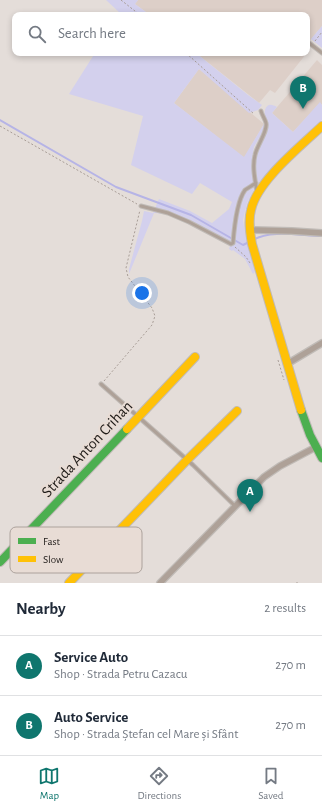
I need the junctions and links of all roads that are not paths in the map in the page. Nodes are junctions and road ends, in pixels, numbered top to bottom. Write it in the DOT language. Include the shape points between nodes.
graph roads {
  1 [pos="310,43"];
  2 [pos="322,53"];
  3 [pos="261,111"];
  4 [pos="322,126"];
  5 [pos="256,183"];
  6 [pos="258,193"];
  7 [pos="141,206"];
  8 [pos="250,233"];
  9 [pos="322,233"];
  10 [pos="322,343"];
  11 [pos="195,357"];
  12 [pos="287,364"];
  13 [pos="101,384"];
  14 [pos="237,411"];
  15 [pos="138,415"];
  16 [pos="316,447"];
  17 [pos="322,458"];
  18 [pos="187,460"];
  19 [pos="235,506"];
  20 [pos="33,527"];
  21 [pos="123,527"];
  22 [pos="10,551"];
  23 [pos="0,562"];
  24 [pos="79,573"];
  25 [pos="69,583"];
  26 [pos="160,583"];
  1 -- 2 [label="lane"];
  3 -- 5 [label="lane" via="266,129 255,155"];
  4 -- 6 [label="street" via="276,171"];
  5 -- 6 [label="lane"];
  5 -- 7 [label="lane" via="245,190 231,244 168,213"];
  6 -- 8 [label="street" via="251,209"];
  8 -- 9 [label="street"];
  8 -- 12 [label="street"];
  10 -- 12 [label="street"];
  11 -- 15 [label="street, Strada Anton Crihan"];
  12 -- 16 [label="street"];
  13 -- 15 [label="lane"];
  14 -- 18 [label="street"];
  15 -- 18 [label="lane"];
  15 -- 20 [label="street, Strada Anton Crihan"];
  16 -- 17 [label="street"];
  16 -- 19 [label="street" via="274,469"];
  18 -- 19 [label="lane"];
  18 -- 21 [label="street"];
  19 -- 26 [label="street"];
  22 -- 23 [label="street, Strada Anton Crihan"];
  24 -- 25 [label="street"];
}
